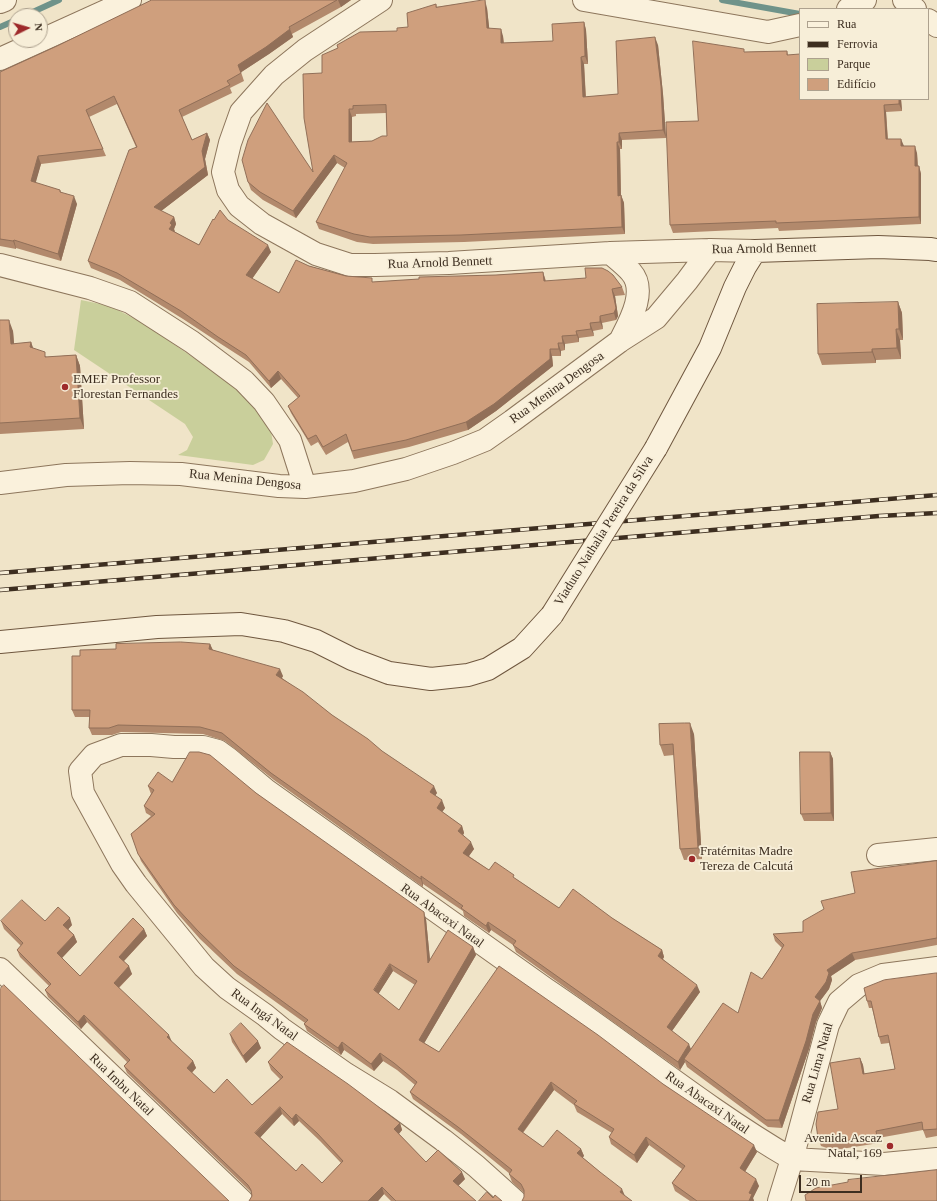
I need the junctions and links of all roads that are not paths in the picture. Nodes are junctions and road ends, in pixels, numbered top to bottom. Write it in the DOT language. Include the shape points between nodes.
graph roads {
  1 [pos="5,0"];
  2 [pos="130,0"];
  3 [pos="381,0"];
  4 [pos="584,0"];
  5 [pos="865,0"];
  6 [pos="904,0"];
  7 [pos="0,2"];
  8 [pos="850,8"];
  9 [pos="914,8"];
  10 [pos="799,25"];
  11 [pos="0,59"];
  12 [pos="710,250"];
  13 [pos="937,250"];
  14 [pos="755,251"];
  15 [pos="610,253"];
  16 [pos="0,265"];
  17 [pos="620,341"];
  18 [pos="0,482"];
  19 [pos="305,487"];
  20 [pos="0,642"];
  21 [pos="80,771"];
  22 [pos="937,849"];
  23 [pos="878,855"];
  24 [pos="937,968"];
  25 [pos="0,970"];
  26 [pos="792,1159"];
  27 [pos="937,1159"];
  28 [pos="242,1201"];
  29 [pos="515,1201"];
  30 [pos="779,1201"];
  1 -- 7 [label="street"];
  2 -- 11 [label="street"];
  3 -- 15 [label="street, Rua Arnold Bennett" via="305,50 274,75 241,112 223,172 228,190 239,206 262,224 316,254 350,265 449,263"];
  4 -- 10 [label="street" via="768,32"];
  5 -- 8 [label="street"];
  6 -- 9 [label="street"];
  12 -- 14 [label="street, Rua Arnold Bennett"];
  12 -- 15 [label="street, Rua Arnold Bennett"];
  12 -- 17 [label="street, Rua Menina Dengosa" via="656,318"];
  13 -- 14 [label="street, Rua Arnold Bennett" via="878,247"];
  14 -- 20 [label="street, Viaduto Nathalia Pereira da Silva, bridge" via="735,287 710,348 656,448 552,615 522,648 488,669 468,675 431,679 389,673 352,659 316,641 284,631 241,624 157,627"];
  15 -- 17 [label="street, Rua Menina Dengosa" via="632,273 637,283 638,300"];
  16 -- 19 [label="street" via="90,288 130,302 192,342 244,381 264,402 290,440"];
  17 -- 19 [label="street, Rua Menina Dengosa" via="485,440 406,469 354,481"];
  18 -- 19 [label="street, Rua Menina Dengosa" via="66,475 130,473 181,474"];
  21 -- 26 [label="street, Rua Abacaxi Natal" via="94,755 121,745 203,747 218,751 266,790 651,1064"];
  21 -- 29 [label="street, Rua Ingá Natal" via="84,793 122,864 204,967 227,988 282,1029 443,1140"];
  22 -- 23 [label="street"];
  24 -- 26 [label="street, Rua Lima Natal" via="883,975 859,985 839,1002 828,1025"];
  25 -- 28 [label="street, Rua Imbu Natal"];
  26 -- 27 [label="street" via="884,1164"];
  26 -- 30 [label="street, Rua Lima Natal"];
}
